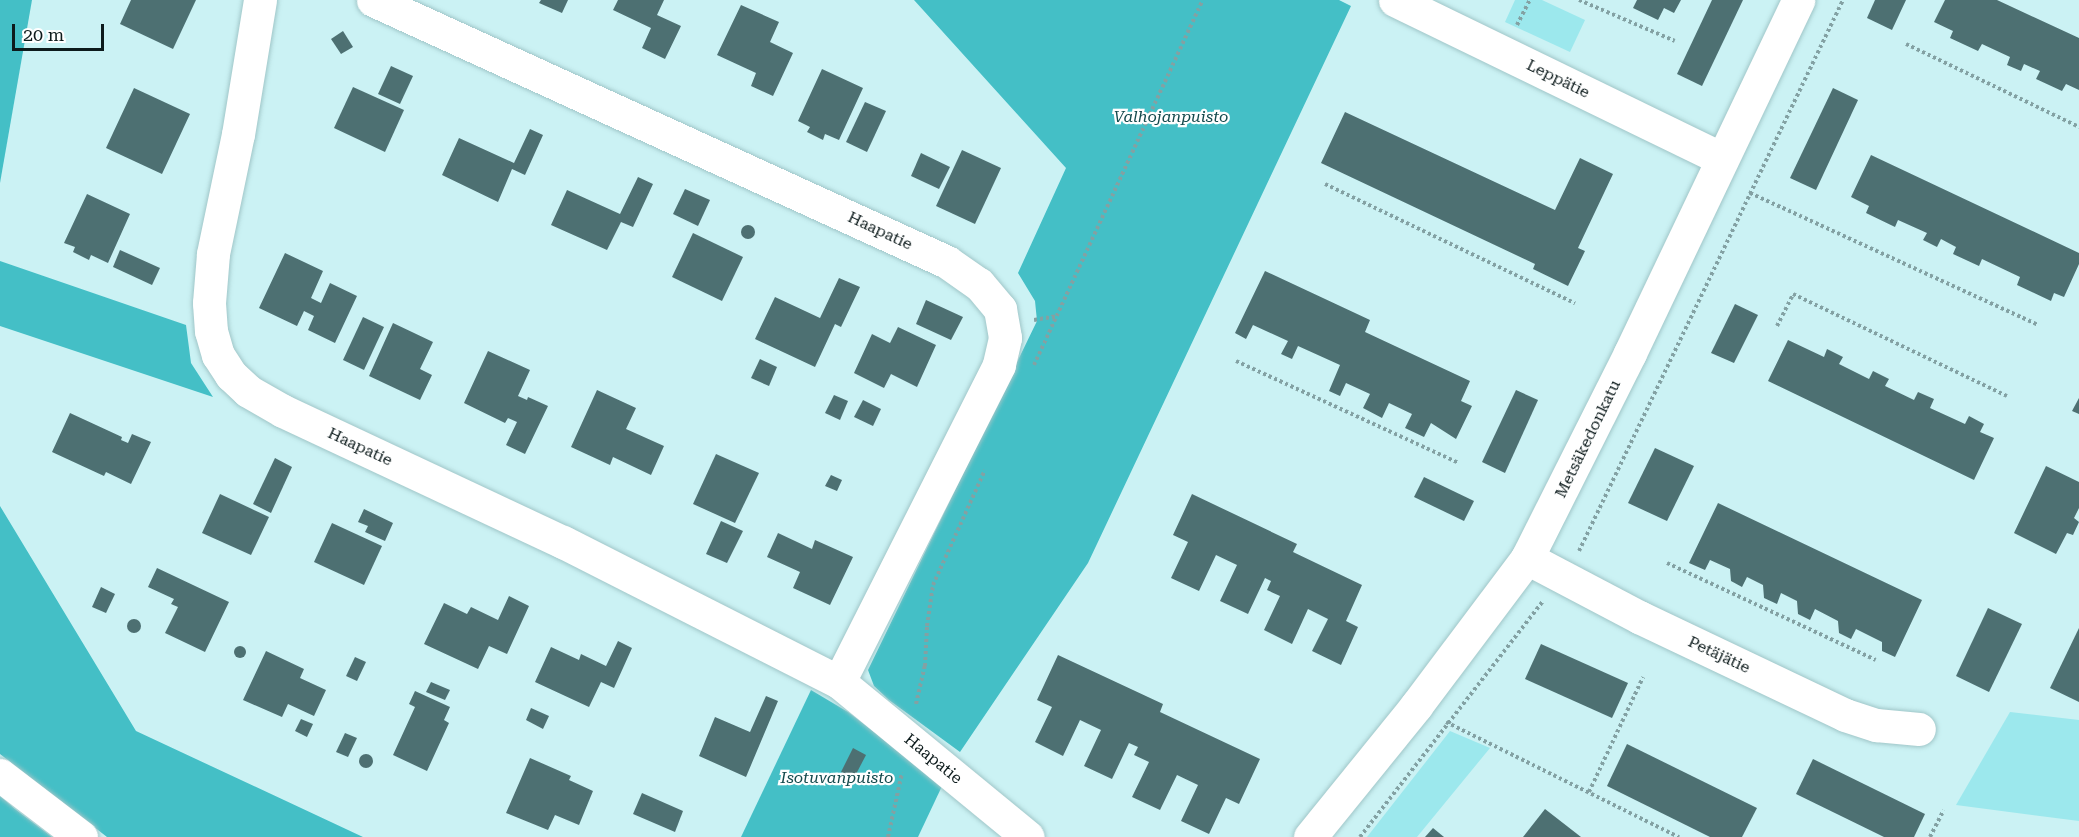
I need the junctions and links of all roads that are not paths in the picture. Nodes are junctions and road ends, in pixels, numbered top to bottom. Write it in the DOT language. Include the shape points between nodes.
graph roads {
  1 [pos="260,0"];
  2 [pos="373,0"];
  3 [pos="1395,0"];
  4 [pos="1798,0"];
  5 [pos="1721,158"];
  6 [pos="1527,558"];
  7 [pos="839,682"];
  8 [pos="1919,729"];
  9 [pos="0,775"];
  10 [pos="81,837"];
  11 [pos="1028,837"];
  12 [pos="1310,837"];
  1 -- 7 [label="street, Haapatie" via="213,254 211,331 225,368 248,391 283,411 563,542"];
  2 -- 7 [label="street, Haapatie" via="947,262 979,284 1000,309 1005,338 999,365"];
  3 -- 5 [label="street, Leppätie"];
  4 -- 5 [label="street, Metsäkedonkatu"];
  5 -- 6 [label="street, Metsäkedonkatu" via="1630,353"];
  6 -- 8 [label="street, Petäjätie" via="1639,617 1845,715 1876,725"];
  6 -- 12 [label="street, Metsäkedonkatu" via="1416,706"];
  7 -- 11 [label="street, Haapatie"];
  9 -- 10 [label="street"];
}
